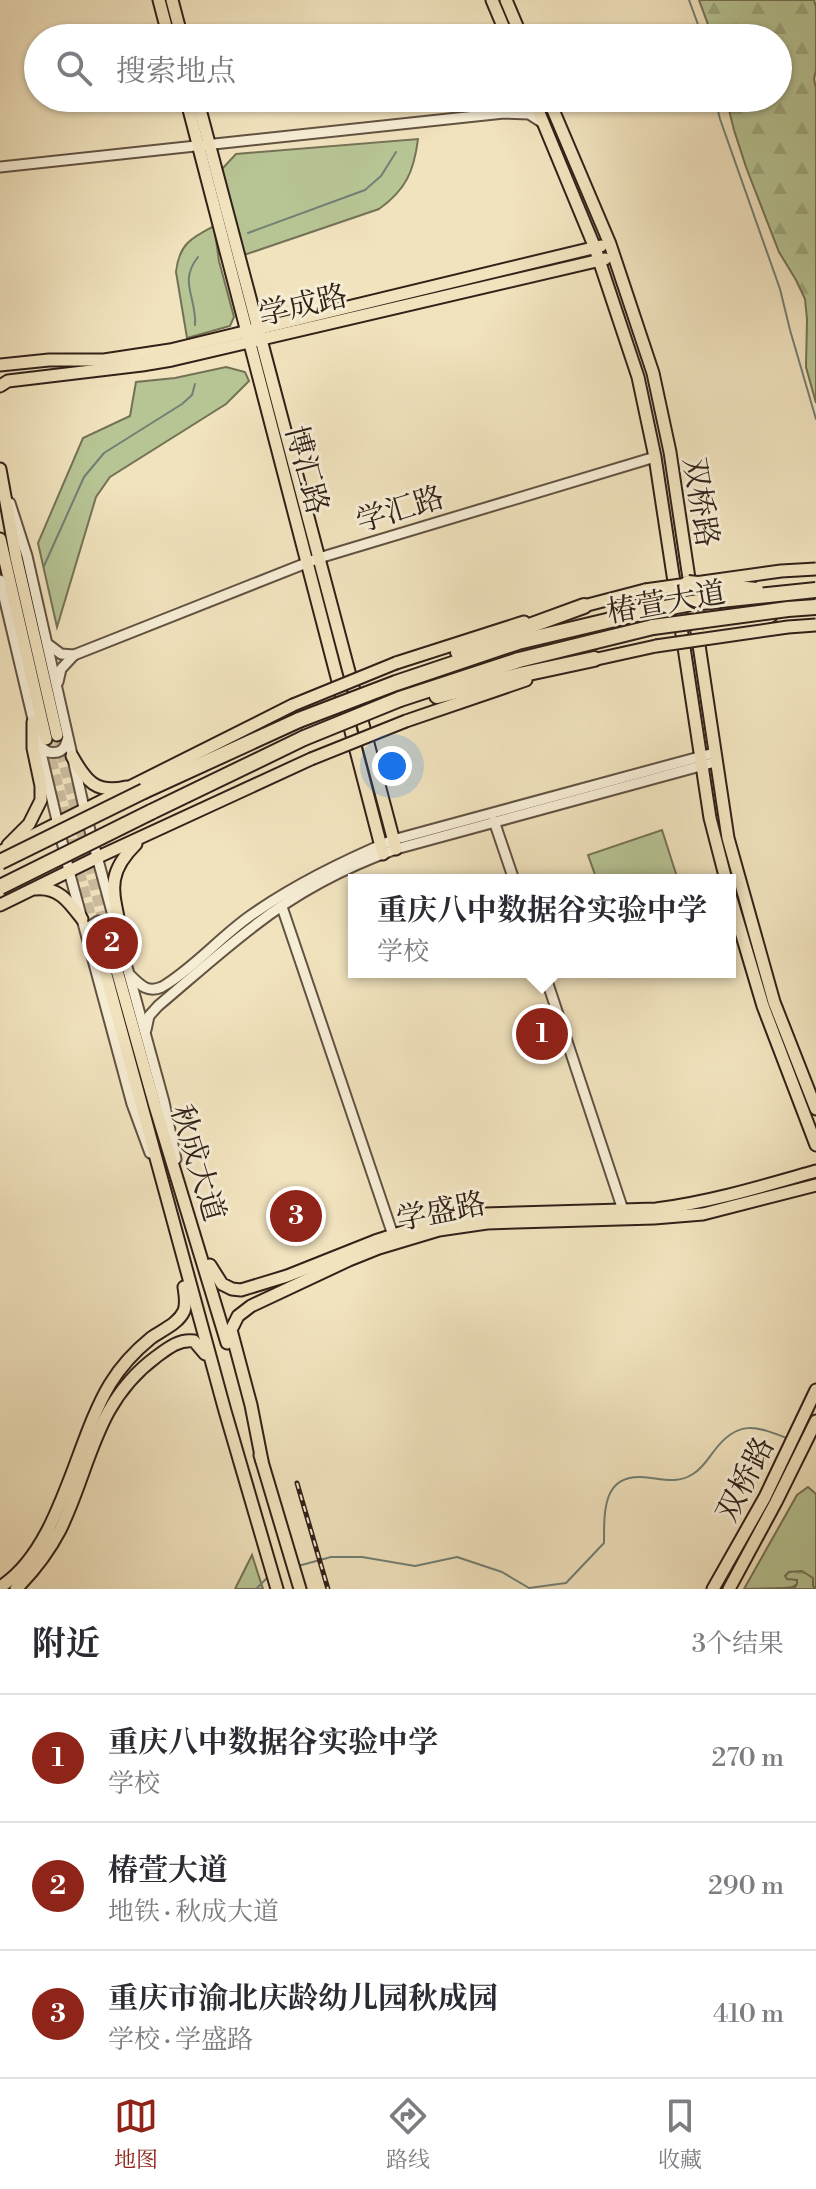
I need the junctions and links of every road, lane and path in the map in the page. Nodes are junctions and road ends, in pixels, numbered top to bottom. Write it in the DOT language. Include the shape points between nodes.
graph roads {
  1 [pos="159,0"];
  2 [pos="172,0"];
  3 [pos="506,0"];
  4 [pos="493,1"];
  5 [pos="165,24"];
  6 [pos="178,24"];
  7 [pos="502,24"];
  8 [pos="516,24"];
  9 [pos="191,112"];
  10 [pos="199,112"];
  11 [pos="539,112"];
  12 [pos="554,112"];
  13 [pos="504,113"];
  14 [pos="543,123"];
  15 [pos="204,145"];
  16 [pos="0,167"];
  17 [pos="610,244"];
  18 [pos="595,248"];
  19 [pos="614,257"];
  20 [pos="600,260"];
  21 [pos="260,334"];
  22 [pos="247,337"];
  23 [pos="0,365"];
  24 [pos="0,386"];
  25 [pos="655,457"];
  26 [pos="1,472"];
  27 [pos="0,539"];
  28 [pos="319,558"];
  29 [pos="307,563"];
  30 [pos="816,569"];
  31 [pos="0,580"];
  32 [pos="688,583"];
  33 [pos="816,590"];
  34 [pos="785,592"];
  35 [pos="584,606"];
  36 [pos="816,607"];
  37 [pos="788,609"];
  38 [pos="816,625"];
  39 [pos="698,639"];
  40 [pos="46,642"];
  41 [pos="74,655"];
  42 [pos="594,659"];
  43 [pos="395,674"];
  44 [pos="57,690"];
  45 [pos="401,702"];
  46 [pos="33,722"];
  47 [pos="52,739"];
  48 [pos="72,756"];
  49 [pos="715,757"];
  50 [pos="701,761"];
  51 [pos="141,788"];
  52 [pos="85,812"];
  53 [pos="494,821"];
  54 [pos="57,825"];
  55 [pos="144,836"];
  56 [pos="395,844"];
  57 [pos="382,850"];
  58 [pos="0,852"];
  59 [pos="96,858"];
  60 [pos="0,862"];
  61 [pos="69,871"];
  62 [pos="512,874"];
  63 [pos="724,874"];
  64 [pos="0,887"];
  65 [pos="31,890"];
  66 [pos="0,905"];
  67 [pos="282,907"];
  68 [pos="736,915"];
  69 [pos="82,919"];
  70 [pos="102,936"];
  71 [pos="122,951"];
  72 [pos="128,972"];
  73 [pos="546,978"];
  74 [pos="145,1034"];
  75 [pos="816,1109"];
  76 [pos="816,1145"];
  77 [pos="816,1171"];
  78 [pos="816,1185"];
  79 [pos="181,1186"];
  80 [pos="623,1210"];
  81 [pos="393,1235"];
  82 [pos="179,1246"];
  83 [pos="199,1246"];
  84 [pos="213,1367"];
  85 [pos="816,1390"];
  86 [pos="248,1405"];
  87 [pos="816,1421"];
  88 [pos="771,1500"];
  89 [pos="0,1587"];
  90 [pos="16,1589"];
  91 [pos="277,1589"];
  92 [pos="300,1589"];
  93 [pos="713,1589"];
  94 [pos="729,1589"];
  1 -- 5 [label="main road"];
  2 -- 6 [label="main road"];
  3 -- 8 [label="main road"];
  4 -- 7 [label="main road"];
  9 -- 15 [label="main road, 博汇路"];
  10 -- 15 [label="main road, 博汇路"];
  11 -- 14 [label="main road, 双桥路"];
  12 -- 17 [label="main road, 双桥路"];
  13 -- 14 [label="street" via="529,114"];
  13 -- 15 [label="street"];
  14 -- 18 [label="main road, 双桥路"];
  15 -- 16 [label="street"];
  15 -- 21 [label="main road, 博汇路"];
  15 -- 22 [label="main road, 博汇路"];
  17 -- 18 [label="main road, 学成路"];
  17 -- 19 [label="main road, 双桥路"];
  18 -- 20 [label="main road, 双桥路"];
  18 -- 21 [label="main road, 学成路"];
  19 -- 20 [label="main road, 学成路"];
  19 -- 49 [label="main road, 双桥路" via="653,373 670,452"];
  20 -- 21 [label="main road, 学成路"];
  20 -- 25 [label="main road, 双桥路" via="638,377"];
  21 -- 22 [label="main road, 学成路"];
  21 -- 28 [label="main road, 博汇路"];
  22 -- 23 [label="main road, 学成路" via="140,356"];
  22 -- 24 [label="main road, 学成路" via="142,365"];
  22 -- 29 [label="main road, 博汇路"];
  25 -- 28 [label="street, 学汇路"];
  25 -- 50 [label="main road, 双桥路"];
  26 -- 40 [label="street"];
  26 -- 47 [label="main road"];
  27 -- 47 [label="main road"];
  28 -- 29 [label="street, 学汇路"];
  28 -- 56 [label="main road, 博汇路"];
  29 -- 41 [label="street, 学汇路"];
  29 -- 57 [label="main road, 博汇路"];
  30 -- 32 [label="main road, bridge"];
  31 -- 46 [label="street"];
  32 -- 34 [label="highway, bridge"];
  32 -- 35 [label="main road, bridge"];
  33 -- 34 [label="highway, 椿萱大道, bridge"];
  34 -- 43 [label="highway, 椿萱大道, bridge" via="649,611"];
  35 -- 43 [label="highway"];
  36 -- 37 [label="highway, 椿萱大道, bridge"];
  37 -- 39 [label="highway, bridge"];
  37 -- 45 [label="highway, 椿萱大道, bridge" via="653,627 519,660"];
  38 -- 39 [label="main road, bridge"];
  39 -- 42 [label="main road, bridge"];
  40 -- 41 [label="street" via="55,651"];
  40 -- 44 [label="street"];
  41 -- 44 [label="street" via="61,669"];
  42 -- 45 [label="highway"];
  42 -- 55 [label="main road, bridge" via="406,721"];
  43 -- 51 [label="highway, 椿萱大道, bridge" via="364,695"];
  43 -- 51 [label="main road, bridge" via="293,705"];
  44 -- 47 [label="street"];
  45 -- 64 [label="highway, 椿萱大道, bridge" via="304,738"];
  46 -- 47 [label="street"];
  46 -- 58 [label="main road" via="41,800 29,824"];
  47 -- 48 [label="street"];
  47 -- 54 [label="street"];
  48 -- 51 [label="main road" via="84,776 100,788"];
  48 -- 52 [label="street"];
  49 -- 50 [label="street"];
  49 -- 75 [label="main road, 双桥路" via="728,838 774,1002"];
  50 -- 53 [label="street"];
  50 -- 56 [label="street"];
  50 -- 63 [label="main road, 双桥路"];
  51 -- 52 [label="main road"];
  51 -- 60 [label="highway, 椿萱大道, bridge"];
  52 -- 54 [label="main road"];
  52 -- 59 [label="street"];
  53 -- 56 [label="street"];
  53 -- 62 [label="street"];
  54 -- 58 [label="main road"];
  54 -- 61 [label="street"];
  55 -- 59 [label="main road"];
  55 -- 71 [label="main road" via="121,860 113,883"];
  56 -- 57 [label="street"];
  57 -- 67 [label="street"];
  57 -- 72 [label="street" via="305,881 248,917 162,987 146,989"];
  59 -- 61 [label="main road"];
  59 -- 70 [label="street"];
  61 -- 65 [label="main road"];
  61 -- 69 [label="street"];
  65 -- 66 [label="main road"];
  65 -- 69 [label="main road" via="61,894"];
  67 -- 74 [label="street" via="158,1006"];
  67 -- 81 [label="street"];
  68 -- 76 [label="main road" via="763,1006"];
  69 -- 70 [label="street"];
  70 -- 71 [label="street"];
  70 -- 79 [label="main road, 秋成大道"];
  70 -- 82 [label="main road, 秋成大道"];
  71 -- 72 [label="street"];
  72 -- 74 [label="street"];
  73 -- 80 [label="street"];
  74 -- 79 [label="street"];
  77 -- 80 [label="main road, 学盛路" via="700,1203"];
  78 -- 86 [label="main road, 学盛路" via="703,1214 475,1224 369,1252 238,1316 231,1335"];
  79 -- 83 [label="main road, 秋成大道"];
  80 -- 81 [label="main road, 学盛路" via="473,1215"];
  81 -- 83 [label="main road, 学盛路" via="241,1290 222,1284"];
  82 -- 84 [label="main road, 秋成大道"];
  82 -- 89 [label="main road" via="183,1312 117,1373 51,1525 31,1557"];
  83 -- 86 [label="main road, 秋成大道"];
  84 -- 90 [label="main road" via="198,1344 184,1340 154,1358 126,1386 102,1421 60,1529 39,1566"];
  84 -- 91 [label="main road, 秋成大道"];
  85 -- 88 [label="main road, 双桥路"];
  86 -- 92 [label="main road"];
  87 -- 88 [label="main road, 双桥路"];
  88 -- 93 [label="main road, 双桥路"];
  88 -- 94 [label="main road, 双桥路"];
}
